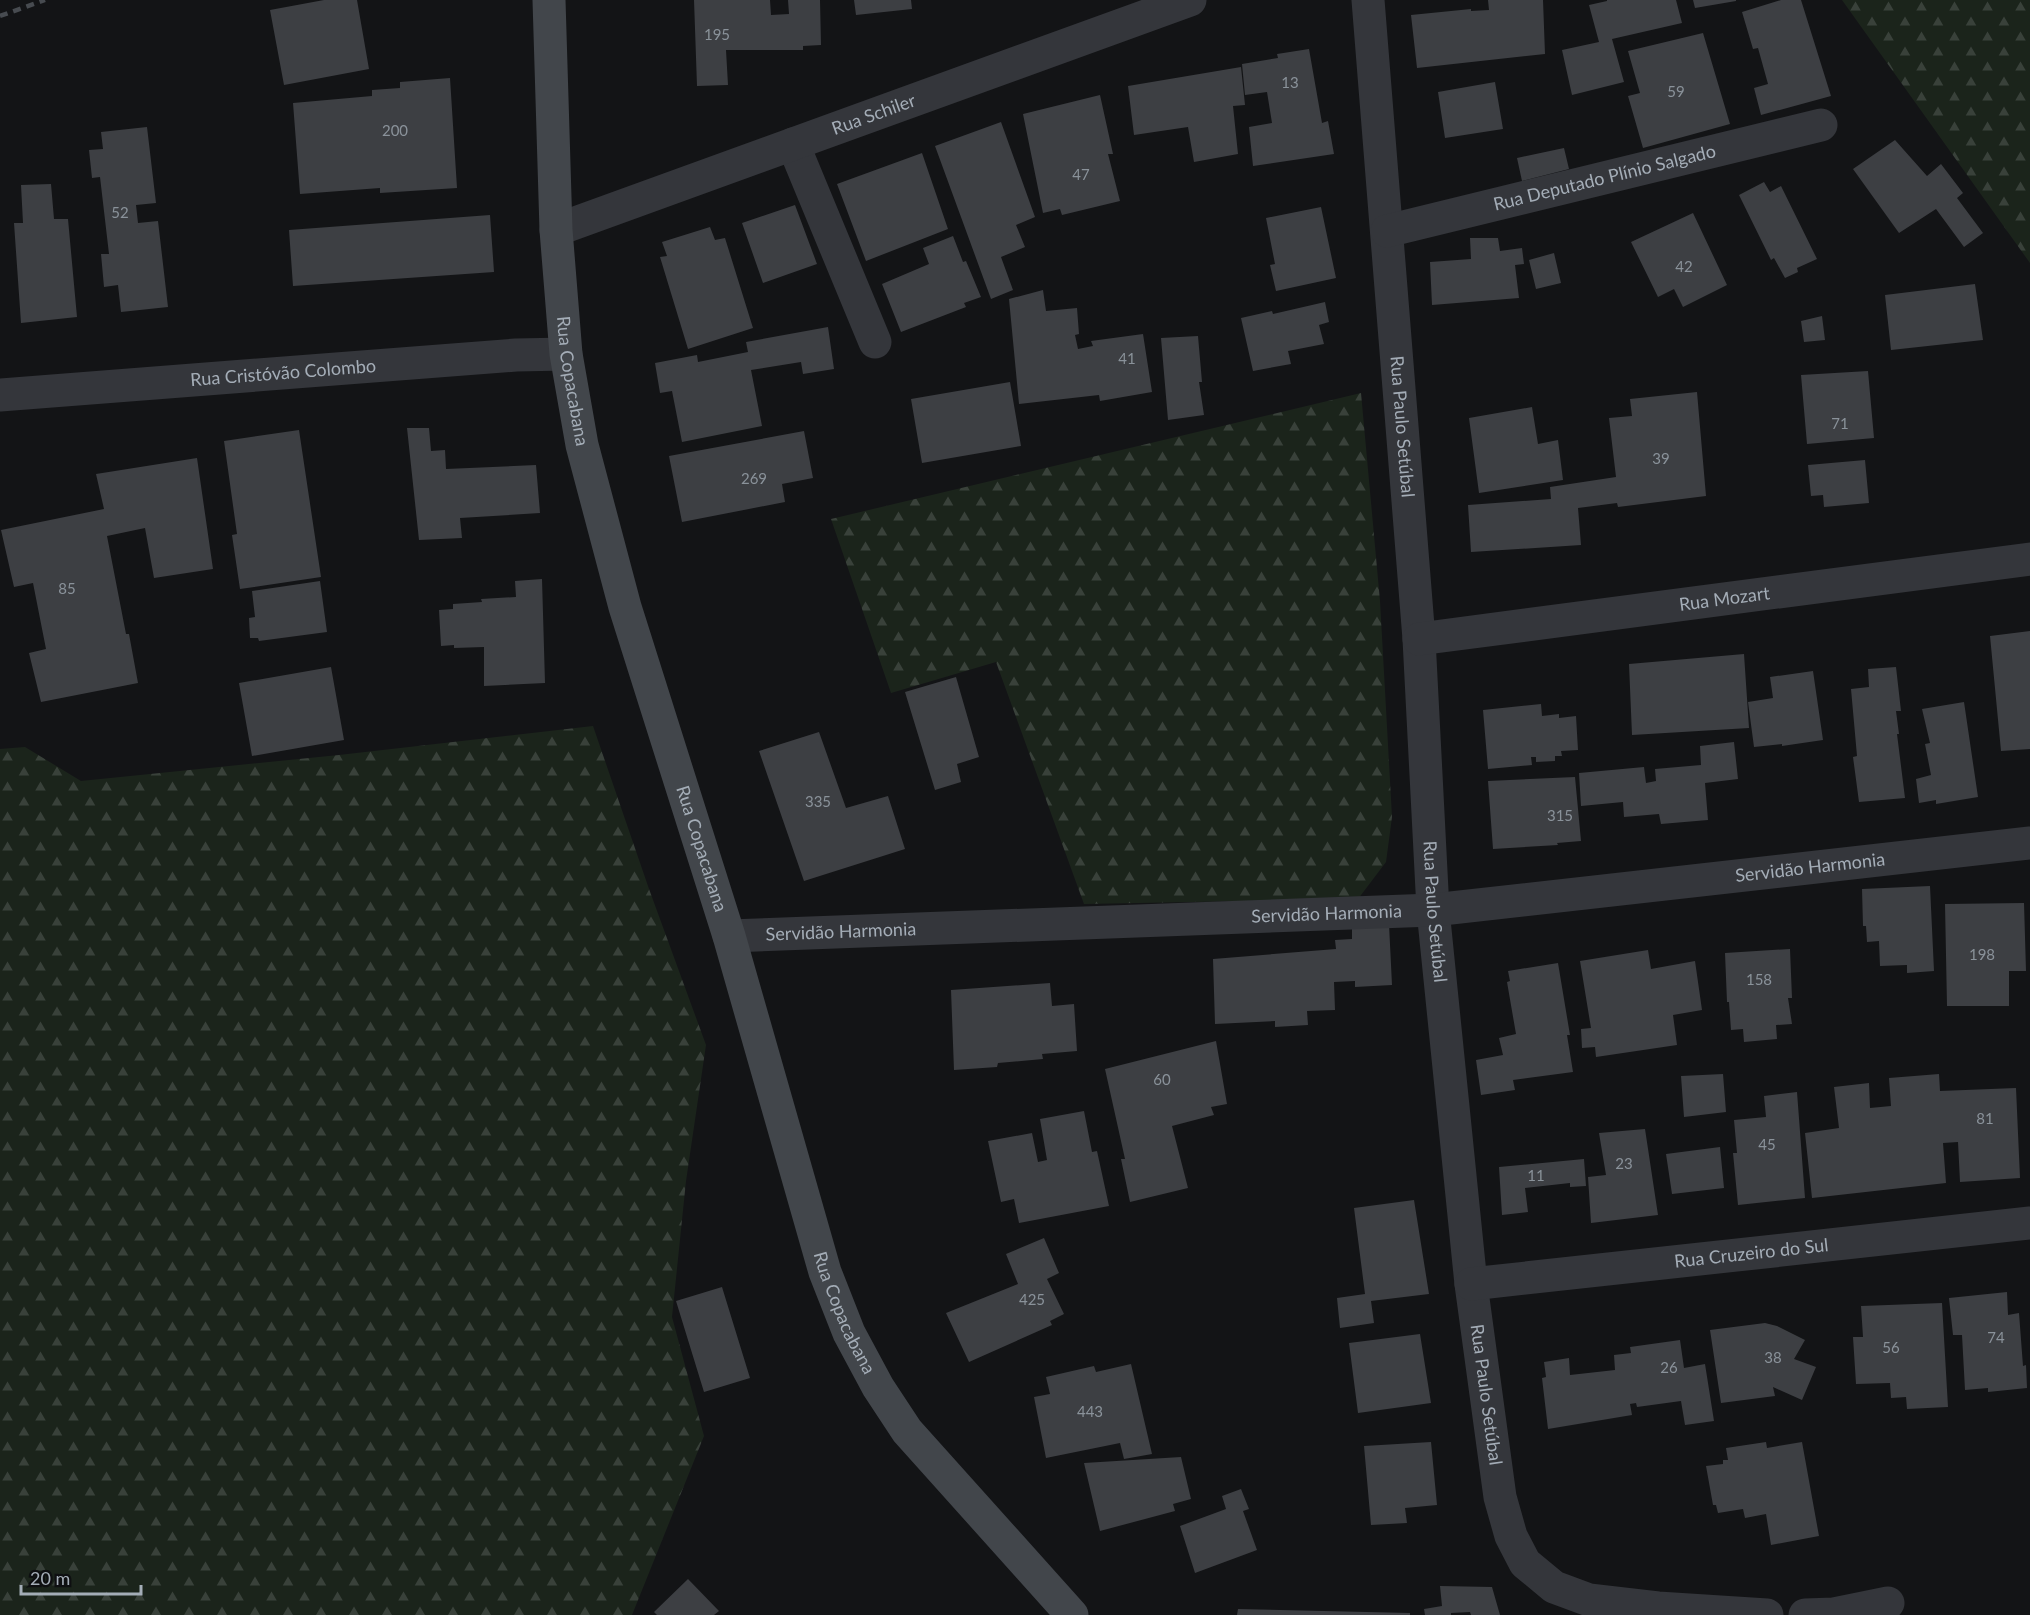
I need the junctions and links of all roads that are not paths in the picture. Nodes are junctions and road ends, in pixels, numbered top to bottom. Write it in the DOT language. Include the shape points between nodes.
graph roads {
  1 [pos="549,0"];
  2 [pos="1190,0"];
  3 [pos="1368,0"];
  4 [pos="1821,125"];
  5 [pos="793,144"];
  6 [pos="556,230"];
  7 [pos="1387,231"];
  8 [pos="875,342"];
  9 [pos="566,354"];
  10 [pos="0,395"];
  11 [pos="2030,559"];
  12 [pos="1419,639"];
  13 [pos="2030,843"];
  14 [pos="1433,910"];
  15 [pos="729,936"];
  16 [pos="2030,1223"];
  17 [pos="1472,1284"];
  18 [pos="1888,1603"];
  19 [pos="1072,1615"];
  20 [pos="1767,1615"];
  21 [pos="1805,1615"];
  1 -- 6 [label="main road, Rua Copacabana"];
  2 -- 5 [label="street, Rua Schiler"];
  3 -- 7 [label="street, Rua Paulo Setúbal"];
  4 -- 7 [label="street, Rua Deputado Plínio Salgado"];
  5 -- 6 [label="street, Rua Schiler"];
  5 -- 8 [label="street"];
  6 -- 9 [label="main road, Rua Copacabana"];
  7 -- 12 [label="street, Rua Paulo Setúbal"];
  9 -- 10 [label="street, Rua Cristóvão Colombo"];
  9 -- 15 [label="main road, Rua Copacabana" via="601,523"];
  11 -- 12 [label="street, Rua Mozart"];
  12 -- 14 [label="street, Rua Paulo Setúbal"];
  13 -- 14 [label="street, Servidão Harmonia"];
  14 -- 15 [label="street, Servidão Harmonia"];
  14 -- 17 [label="street, Rua Paulo Setúbal"];
  15 -- 19 [label="main road, Rua Copacabana" via="825,1272 849,1333 907,1431"];
  16 -- 17 [label="street, Rua Cruzeiro do Sul"];
  17 -- 20 [label="street, Rua Paulo Setúbal" via="1500,1497 1511,1536 1525,1563 1554,1587 1589,1600"];
  18 -- 21 [label="street" via="1834,1614"];
}
